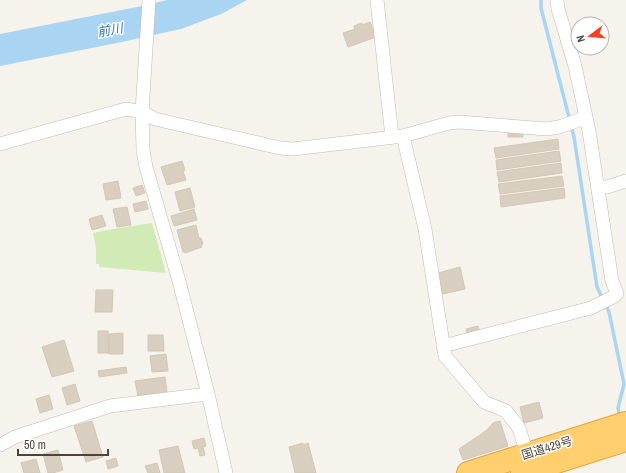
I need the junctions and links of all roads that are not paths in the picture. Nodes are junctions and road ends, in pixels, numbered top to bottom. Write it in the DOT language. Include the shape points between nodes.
graph roads {
  1 [pos="149,0"];
  2 [pos="377,0"];
  3 [pos="556,0"];
  4 [pos="142,112"];
  5 [pos="583,119"];
  6 [pos="398,137"];
  7 [pos="0,144"];
  8 [pos="626,181"];
  9 [pos="598,187"];
  10 [pos="443,346"];
  11 [pos="208,394"];
  12 [pos="619,434"];
  13 [pos="0,445"];
  14 [pos="524,463"];
  15 [pos="226,473"];
  16 [pos="468,473"];
  1 -- 4 [label="street"];
  2 -- 6 [label="street"];
  3 -- 5 [label="street" via="575,66"];
  4 -- 6 [label="street" via="155,119 280,148"];
  4 -- 7 [label="street" via="126,109"];
  4 -- 11 [label="street" via="146,167"];
  5 -- 6 [label="street" via="547,129 459,122"];
  5 -- 9 [label="street" via="589,132"];
  6 -- 10 [label="street" via="425,229"];
  8 -- 9 [label="street"];
  9 -- 10 [label="street" via="612,280 617,293 615,296 591,308"];
  10 -- 14 [label="street" via="445,356 484,402 506,411 519,428"];
  11 -- 13 [label="street" via="110,406 14,437"];
  11 -- 15 [label="street"];
  12 -- 14 [label="highway, 国道429号"];
  14 -- 16 [label="highway, 国道429号"];
}
